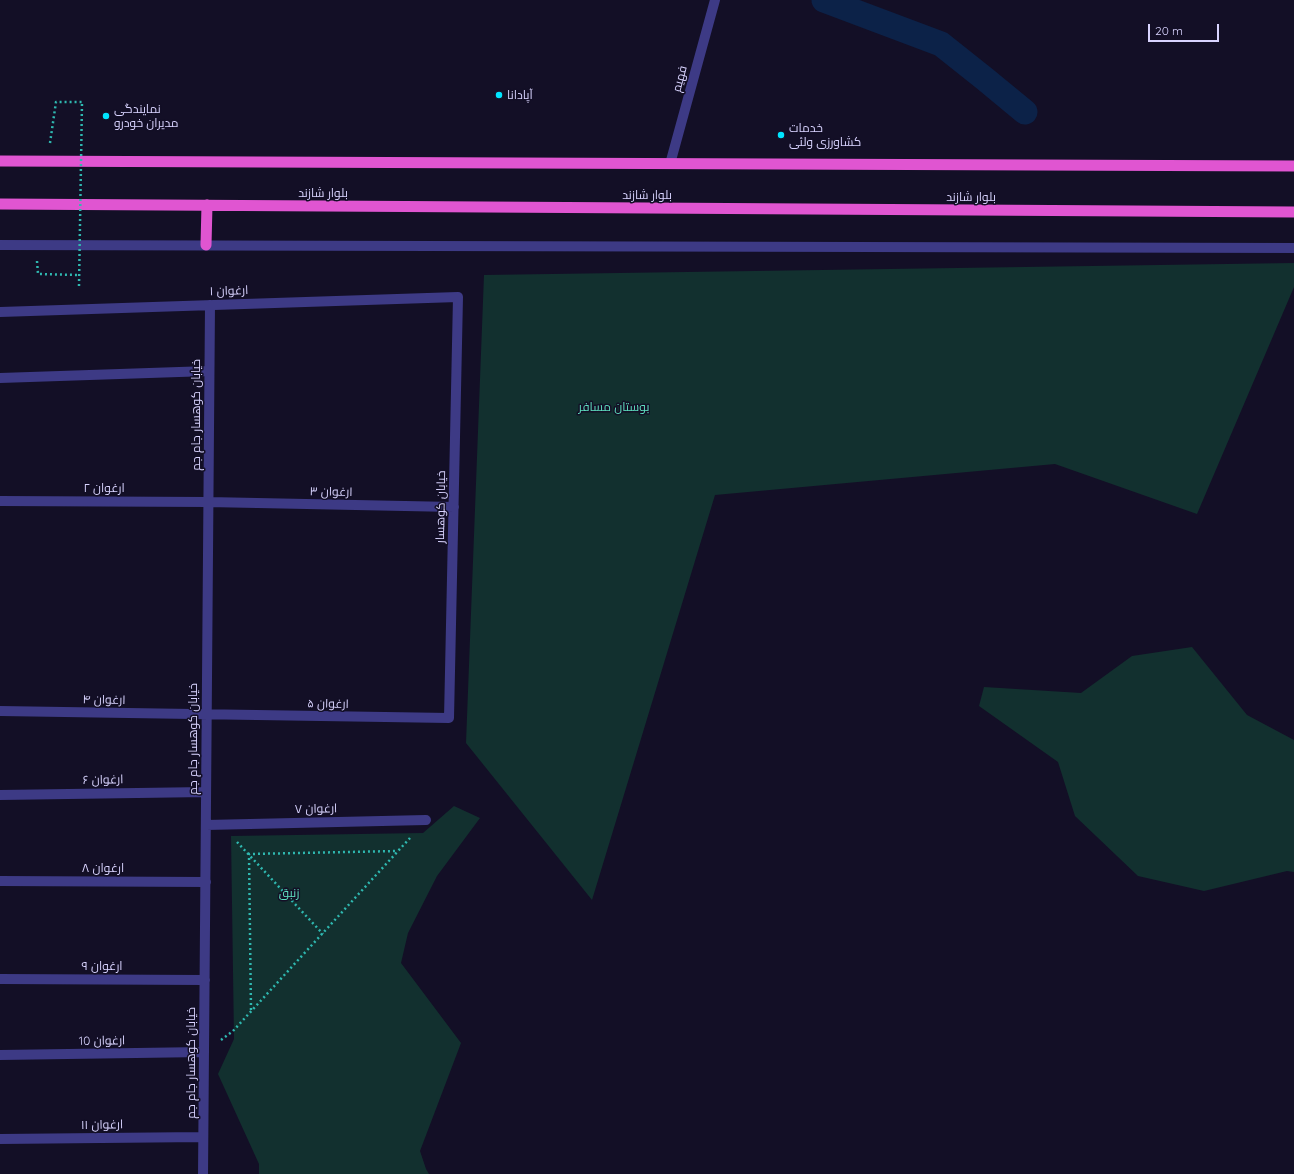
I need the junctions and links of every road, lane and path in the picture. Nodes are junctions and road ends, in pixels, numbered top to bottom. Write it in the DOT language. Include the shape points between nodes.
graph roads {
  1 [pos="715,0"];
  2 [pos="0,161"];
  3 [pos="48,161"];
  4 [pos="670,164"];
  5 [pos="1294,166"];
  6 [pos="0,204"];
  7 [pos="207,205"];
  8 [pos="1294,212"];
  9 [pos="0,245"];
  10 [pos="206,245"];
  11 [pos="1294,248"];
  12 [pos="38,274"];
  13 [pos="79,275"];
  14 [pos="79,286"];
  15 [pos="458,297"];
  16 [pos="210,305"];
  17 [pos="0,312"];
  18 [pos="209,371"];
  19 [pos="0,378"];
  20 [pos="0,501"];
  21 [pos="208,502"];
  22 [pos="454,507"];
  23 [pos="0,711"];
  24 [pos="207,715"];
  25 [pos="449,718"];
  26 [pos="206,792"];
  27 [pos="0,795"];
  28 [pos="426,820"];
  29 [pos="206,824"];
  30 [pos="220,824"];
  31 [pos="398,851"];
  32 [pos="249,854"];
  33 [pos="0,881"];
  34 [pos="206,882"];
  35 [pos="323,934"];
  36 [pos="0,979"];
  37 [pos="205,980"];
  38 [pos="251,1011"];
  39 [pos="204,1052"];
  40 [pos="0,1055"];
  41 [pos="203,1137"];
  42 [pos="0,1139"];
  43 [pos="203,1174"];
  1 -- 4 [label="street, فهیم"];
  2 -- 3 [label="highway"];
  3 -- 4 [label="highway"];
  3 -- 13 [label="path, bridge" via="56,102 82,102"];
  4 -- 5 [label="highway"];
  6 -- 7 [label="highway, بلوار شازند"];
  7 -- 8 [label="highway, بلوار شازند"];
  7 -- 10 [label="highway"];
  9 -- 10 [label="street"];
  10 -- 11 [label="street"];
  12 -- 13 [label="path"];
  13 -- 14 [label="path, bridge"];
  15 -- 16 [label="street, ارغوان ۱"];
  15 -- 22 [label="street, خیابان کوهسار"];
  16 -- 17 [label="street, ارغوان ۱"];
  16 -- 18 [label="street, خیابان کوهسار جام جم"];
  18 -- 19 [label="street"];
  18 -- 21 [label="street, خیابان کوهسار جام جم"];
  20 -- 21 [label="street, ارغوان ۲"];
  21 -- 22 [label="street, ارغوان ۳"];
  21 -- 24 [label="street, خیابان کوهسار جام جم"];
  22 -- 25 [label="street, خیابان کوهسار"];
  23 -- 24 [label="street, ارغوان ۴"];
  24 -- 25 [label="street, ارغوان ۵"];
  24 -- 26 [label="street, خیابان کوهسار جام جم"];
  26 -- 27 [label="street, ارغوان ۶"];
  26 -- 29 [label="street, خیابان کوهسار جام جم"];
  28 -- 30 [label="street, ارغوان ۷"];
  28 -- 31 [label="path"];
  29 -- 30 [label="street, ارغوان ۷"];
  29 -- 34 [label="street, خیابان کوهسار جام جم"];
  30 -- 32 [label="path"];
  31 -- 32 [label="path"];
  31 -- 35 [label="path"];
  32 -- 35 [label="path"];
  32 -- 38 [label="path"];
  33 -- 34 [label="street, ارغوان ۸"];
  34 -- 37 [label="street, خیابان کوهسار جام جم"];
  35 -- 38 [label="path"];
  36 -- 37 [label="street, ارغوان ۹"];
  37 -- 39 [label="street, خیابان کوهسار جام جم"];
  38 -- 39 [label="path" via="233,1031"];
  39 -- 40 [label="street, ارغوان 10"];
  39 -- 41 [label="street, خیابان کوهسار جام جم"];
  41 -- 42 [label="street, ارغوان ۱۱"];
  41 -- 43 [label="street, خیابان کوهسار جام جم"];
}
